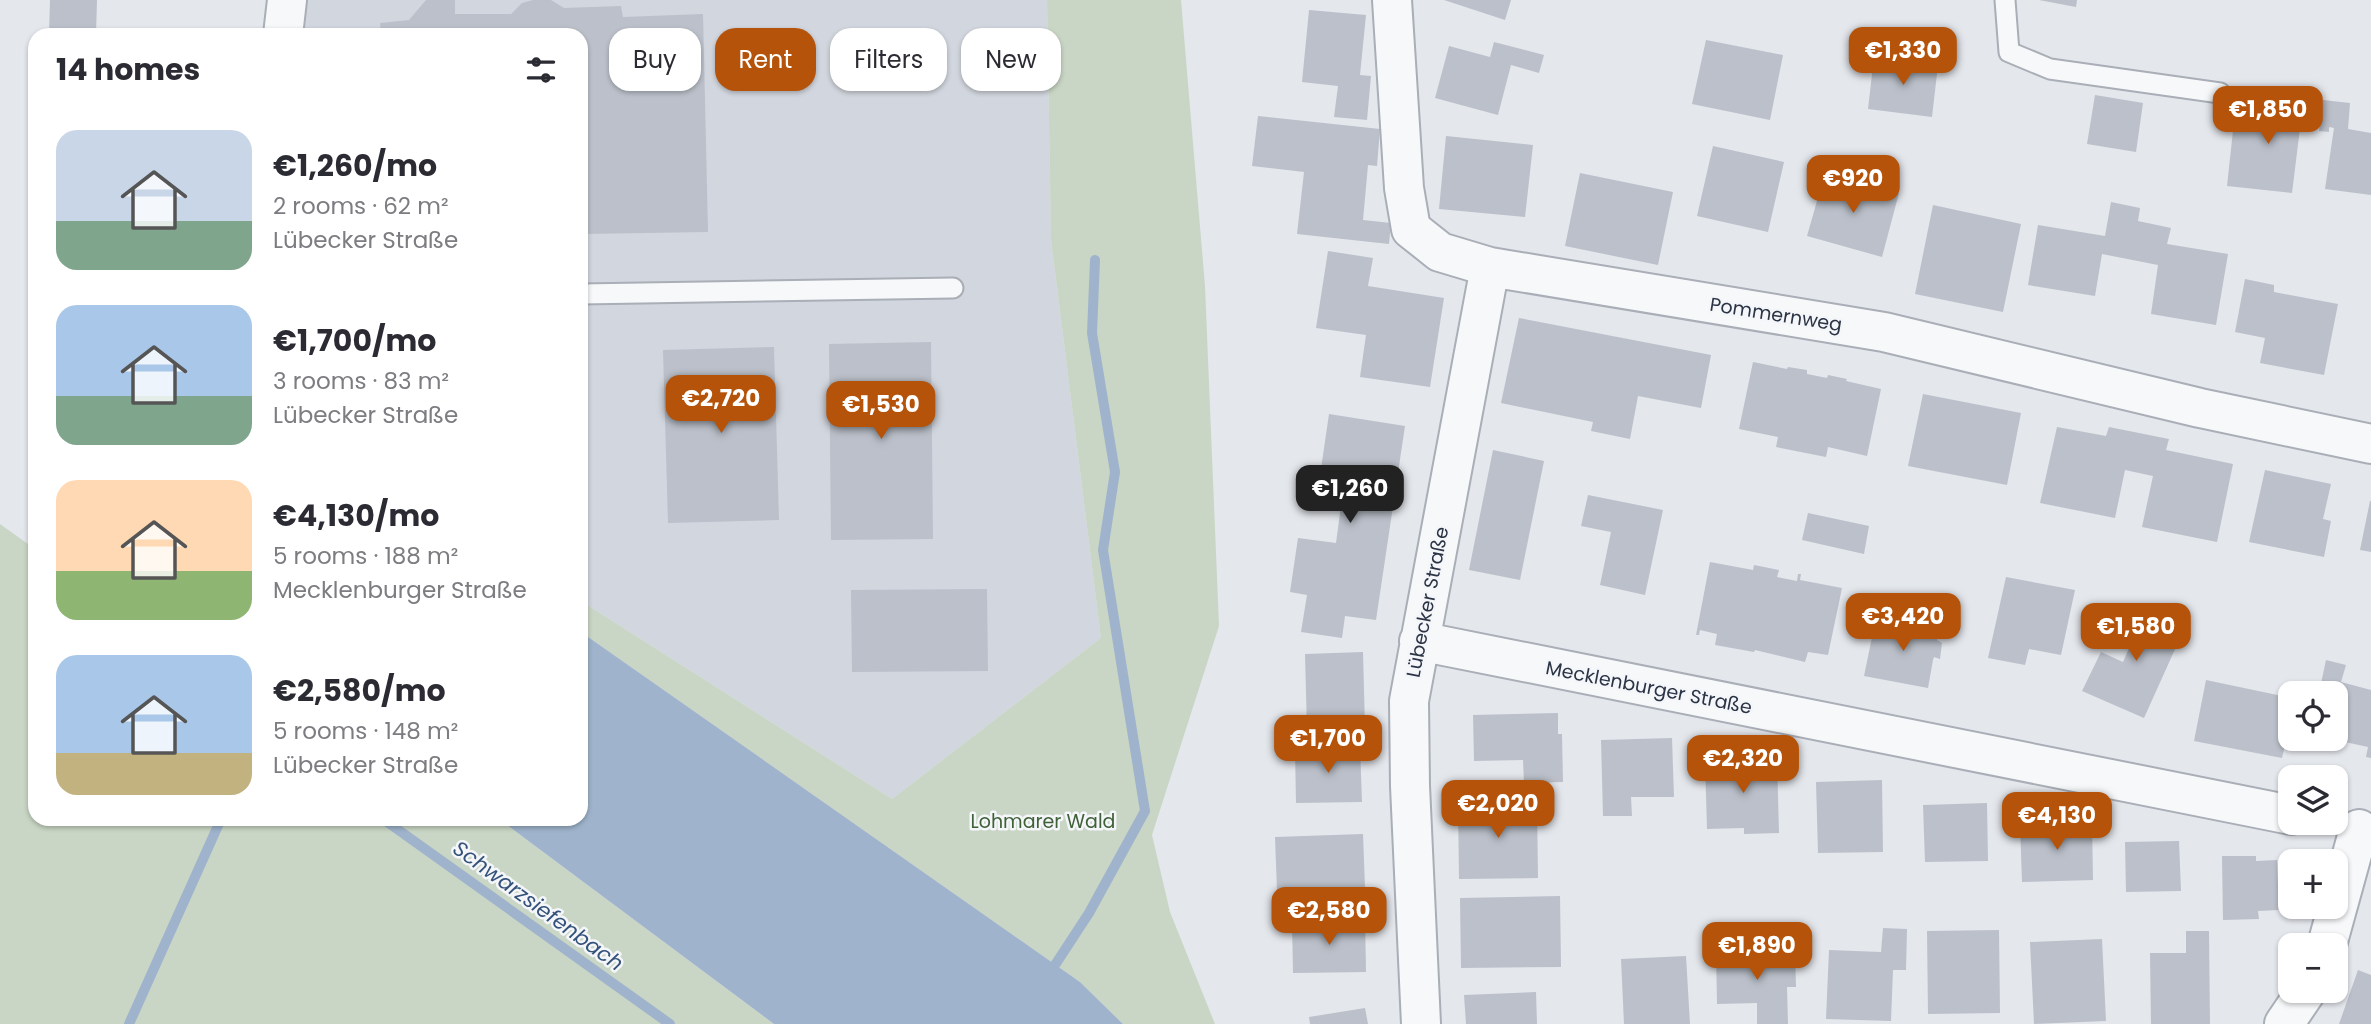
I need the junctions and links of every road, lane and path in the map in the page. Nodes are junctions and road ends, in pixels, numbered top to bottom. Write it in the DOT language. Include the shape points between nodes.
graph roads {
  1 [pos="287,0"];
  2 [pos="1392,0"];
  3 [pos="2005,0"];
  4 [pos="284,28"];
  5 [pos="2220,93"];
  6 [pos="1490,267"];
  7 [pos="953,288"];
  8 [pos="588,293"];
  9 [pos="2371,444"];
  10 [pos="1419,642"];
  11 [pos="2278,812"];
  12 [pos="2352,828"];
  13 [pos="2330,933"];
  14 [pos="2298,1003"];
  15 [pos="1421,1024"];
  16 [pos="2284,1024"];
  1 -- 4 [label="street"];
  2 -- 6 [label="street, Pommernweg" via="1404,188 1411,229 1440,252"];
  3 -- 5 [label="lane" via="2009,52 2050,69"];
  6 -- 9 [label="street, Pommernweg" via="1884,331 2200,408"];
  6 -- 10 [label="street, Lübecker Straße"];
  7 -- 8 [label="lane"];
  10 -- 11 [label="street, Mecklenburger Straße"];
  10 -- 15 [label="street, Lübecker Straße" via="1409,701"];
  12 -- 13 [label="street"];
  14 -- 16 [label="street"];
}
